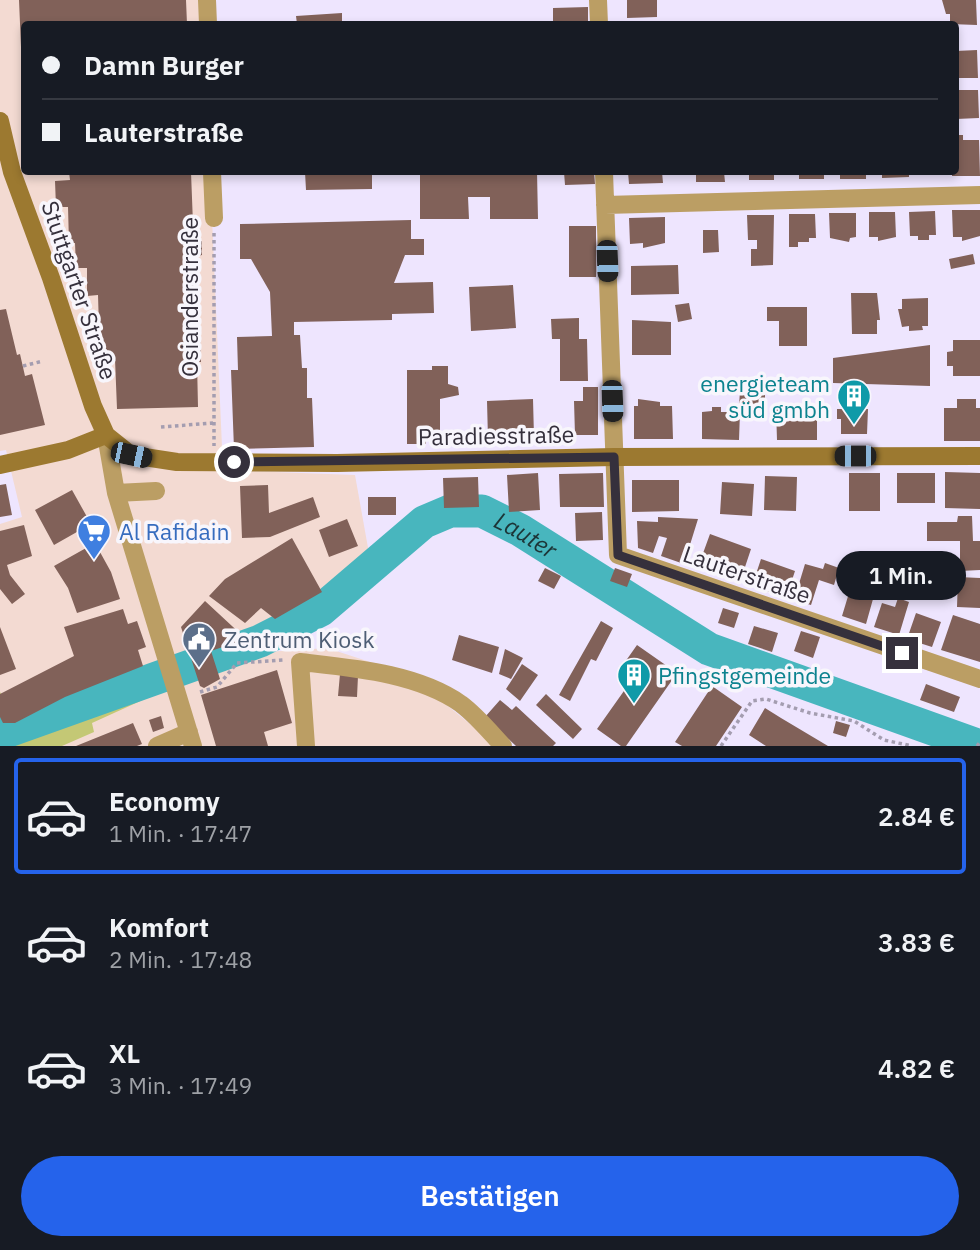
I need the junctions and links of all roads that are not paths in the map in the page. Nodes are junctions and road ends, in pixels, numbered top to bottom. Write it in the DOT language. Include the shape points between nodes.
graph roads {
  1 [pos="207,0"];
  2 [pos="598,0"];
  3 [pos="208,21"];
  4 [pos="598,21"];
  5 [pos="0,121"];
  6 [pos="212,175"];
  7 [pos="604,175"];
  8 [pos="980,195"];
  9 [pos="605,205"];
  10 [pos="214,218"];
  11 [pos="106,435"];
  12 [pos="980,456"];
  13 [pos="614,457"];
  14 [pos="0,465"];
  15 [pos="156,491"];
  16 [pos="116,493"];
  17 [pos="980,679"];
  18 [pos="191,739"];
  19 [pos="157,746"];
  20 [pos="306,746"];
  21 [pos="503,746"];
  1 -- 3 [label="street"];
  2 -- 4 [label="street"];
  5 -- 11 [label="main road, Stuttgarter Straße" via="12,172"];
  6 -- 10 [label="street, Osianderstraße"];
  7 -- 9 [label="street"];
  8 -- 9 [label="street"];
  9 -- 13 [label="street"];
  11 -- 13 [label="main road, Paradiesstraße" via="131,455 177,462"];
  11 -- 14 [label="main road" via="68,450"];
  11 -- 16 [label="street"];
  12 -- 13 [label="main road, Paradiesstraße"];
  13 -- 17 [label="street, Lauterstraße" via="618,555"];
  15 -- 16 [label="street"];
  16 -- 18 [label="street"];
  18 -- 19 [label="street"];
  20 -- 21 [label="street" via="300,662 359,669 438,691 461,704"];
}
